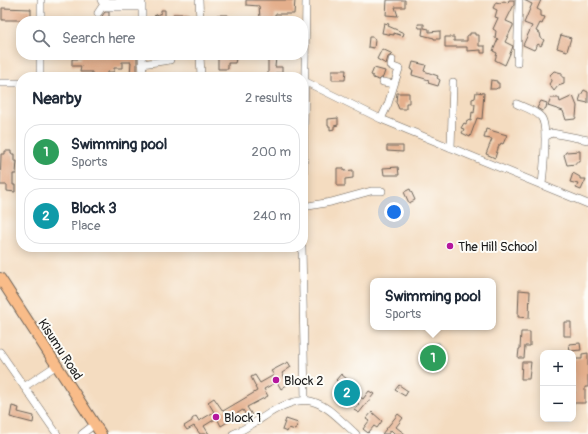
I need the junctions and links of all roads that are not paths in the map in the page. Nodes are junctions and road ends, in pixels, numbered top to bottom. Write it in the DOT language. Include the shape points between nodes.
graph roads {
  1 [pos="41,0"];
  2 [pos="101,0"];
  3 [pos="199,0"];
  4 [pos="306,0"];
  5 [pos="519,0"];
  6 [pos="142,3"];
  7 [pos="98,13"];
  8 [pos="41,16"];
  9 [pos="142,16"];
  10 [pos="200,16"];
  11 [pos="306,16"];
  12 [pos="40,60"];
  13 [pos="142,60"];
  14 [pos="170,60"];
  15 [pos="200,60"];
  16 [pos="305,60"];
  17 [pos="392,60"];
  18 [pos="517,63"];
  19 [pos="142,64"];
  20 [pos="40,72"];
  21 [pos="143,72"];
  22 [pos="201,72"];
  23 [pos="304,72"];
  24 [pos="383,82"];
  25 [pos="453,82"];
  26 [pos="0,83"];
  27 [pos="16,83"];
  28 [pos="308,84"];
  29 [pos="394,84"];
  30 [pos="517,104"];
  31 [pos="381,120"];
  32 [pos="545,136"];
  33 [pos="588,140"];
  34 [pos="452,148"];
  35 [pos="542,185"];
  36 [pos="382,191"];
  37 [pos="588,204"];
  38 [pos="308,206"];
  39 [pos="302,252"];
  40 [pos="0,278"];
  41 [pos="0,352"];
  42 [pos="57,365"];
  43 [pos="24,387"];
  44 [pos="305,400"];
  45 [pos="95,424"];
  46 [pos="57,434"];
  47 [pos="82,434"];
  48 [pos="100,434"];
  49 [pos="233,434"];
  50 [pos="356,434"];
  1 -- 8 [label="street"];
  2 -- 6 [label="street"];
  3 -- 10 [label="street"];
  4 -- 11 [label="street"];
  5 -- 18 [label="street"];
  6 -- 7 [label="street" via="102,7"];
  6 -- 9 [label="street"];
  12 -- 20 [label="street"];
  13 -- 19 [label="street"];
  14 -- 19 [label="street"];
  15 -- 22 [label="street"];
  16 -- 23 [label="street"];
  17 -- 29 [label="street" via="391,66 399,70"];
  19 -- 21 [label="street"];
  24 -- 29 [label="street"];
  25 -- 34 [label="street"];
  26 -- 27 [label="street"];
  28 -- 31 [label="street"];
  29 -- 31 [label="street"];
  30 -- 32 [label="street" via="542,118"];
  31 -- 34 [label="street"];
  32 -- 33 [label="street" via="552,133"];
  32 -- 35 [label="street"];
  34 -- 35 [label="street"];
  35 -- 37 [label="street"];
  36 -- 38 [label="street" via="371,191"];
  39 -- 44 [label="street"];
  40 -- 42 [label="highway, Kisumu Road"];
  41 -- 43 [label="street"];
  42 -- 43 [label="street"];
  42 -- 45 [label="highway, Kisumu Road"];
  43 -- 46 [label="street"];
  44 -- 49 [label="street" via="296,400 284,405"];
  44 -- 50 [label="street" via="320,404"];
  45 -- 47 [label="street"];
  45 -- 48 [label="highway, Kisumu Road"];
}
